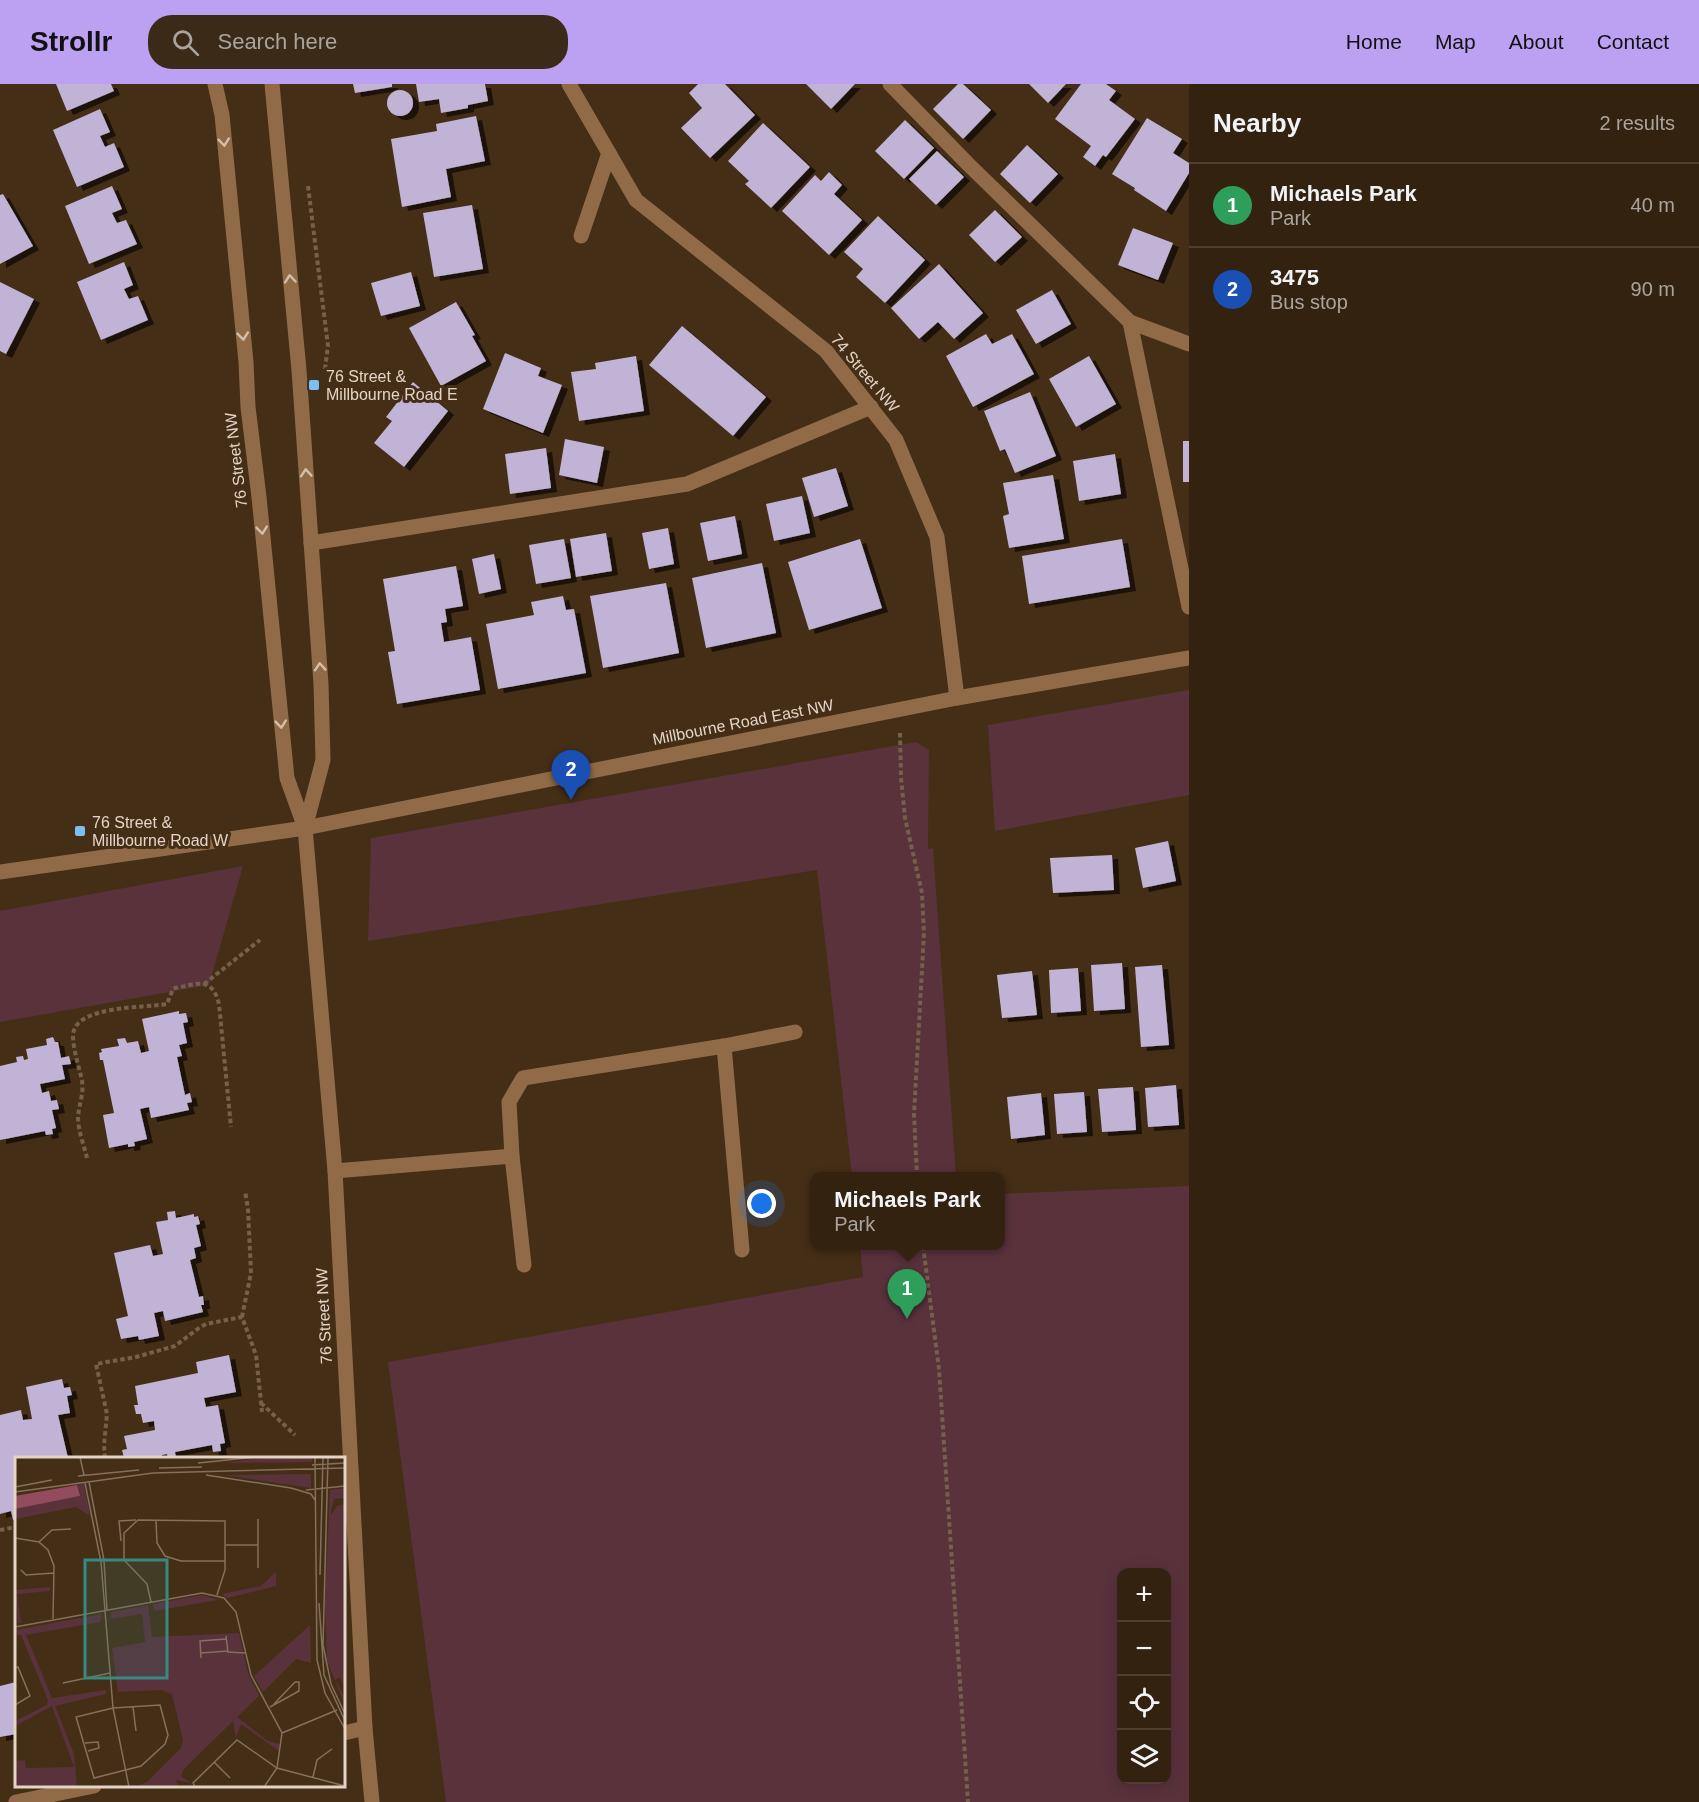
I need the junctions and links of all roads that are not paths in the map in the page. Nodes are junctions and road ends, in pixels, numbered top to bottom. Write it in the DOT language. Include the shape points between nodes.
graph roads {
  1 [pos="215,84"];
  2 [pos="272,84"];
  3 [pos="569,84"];
  4 [pos="890,84"];
  5 [pos="609,153"];
  6 [pos="581,236"];
  7 [pos="1130,322"];
  8 [pos="1189,344"];
  9 [pos="871,408"];
  10 [pos="311,543"];
  11 [pos="1189,607"];
  12 [pos="1189,658"];
  13 [pos="957,698"];
  14 [pos="305,828"];
  15 [pos="0,872"];
  16 [pos="795,1032"];
  17 [pos="724,1046"];
  18 [pos="512,1156"];
  19 [pos="334,1171"];
  20 [pos="742,1251"];
  21 [pos="524,1265"];
  22 [pos="365,1728"];
  23 [pos="345,1733"];
  24 [pos="85,1787"];
  25 [pos="16,1802"];
  26 [pos="372,1802"];
  1 -- 14 [label="street, 76 Street NW, one-way" via="222,115 287,778"];
  10 -- 2 [label="street, 76 Street NW, one-way"];
  3 -- 5 [label="street, 74 Street NW"];
  4 -- 7 [label="street"];
  5 -- 6 [label="street"];
  5 -- 9 [label="street, 74 Street NW" via="636,200 826,351"];
  7 -- 8 [label="street"];
  7 -- 11 [label="street"];
  9 -- 10 [label="street" via="687,484"];
  9 -- 13 [label="street, 74 Street NW" via="896,440 937,537"];
  14 -- 10 [label="street, 76 Street NW, one-way" via="323,760"];
  12 -- 13 [label="street, Millbourne Road East NW"];
  13 -- 14 [label="street, Millbourne Road East NW"];
  14 -- 15 [label="street, Millbourne Road East NW"];
  14 -- 19 [label="street, 76 Street NW"];
  16 -- 17 [label="street"];
  17 -- 18 [label="street" via="522,1078 508,1102"];
  17 -- 20 [label="street"];
  18 -- 19 [label="street"];
  18 -- 21 [label="street"];
  19 -- 22 [label="street, 76 Street NW"];
  22 -- 23 [label="street"];
  22 -- 26 [label="street, 76 Street NW"];
  24 -- 25 [label="street"];
}
